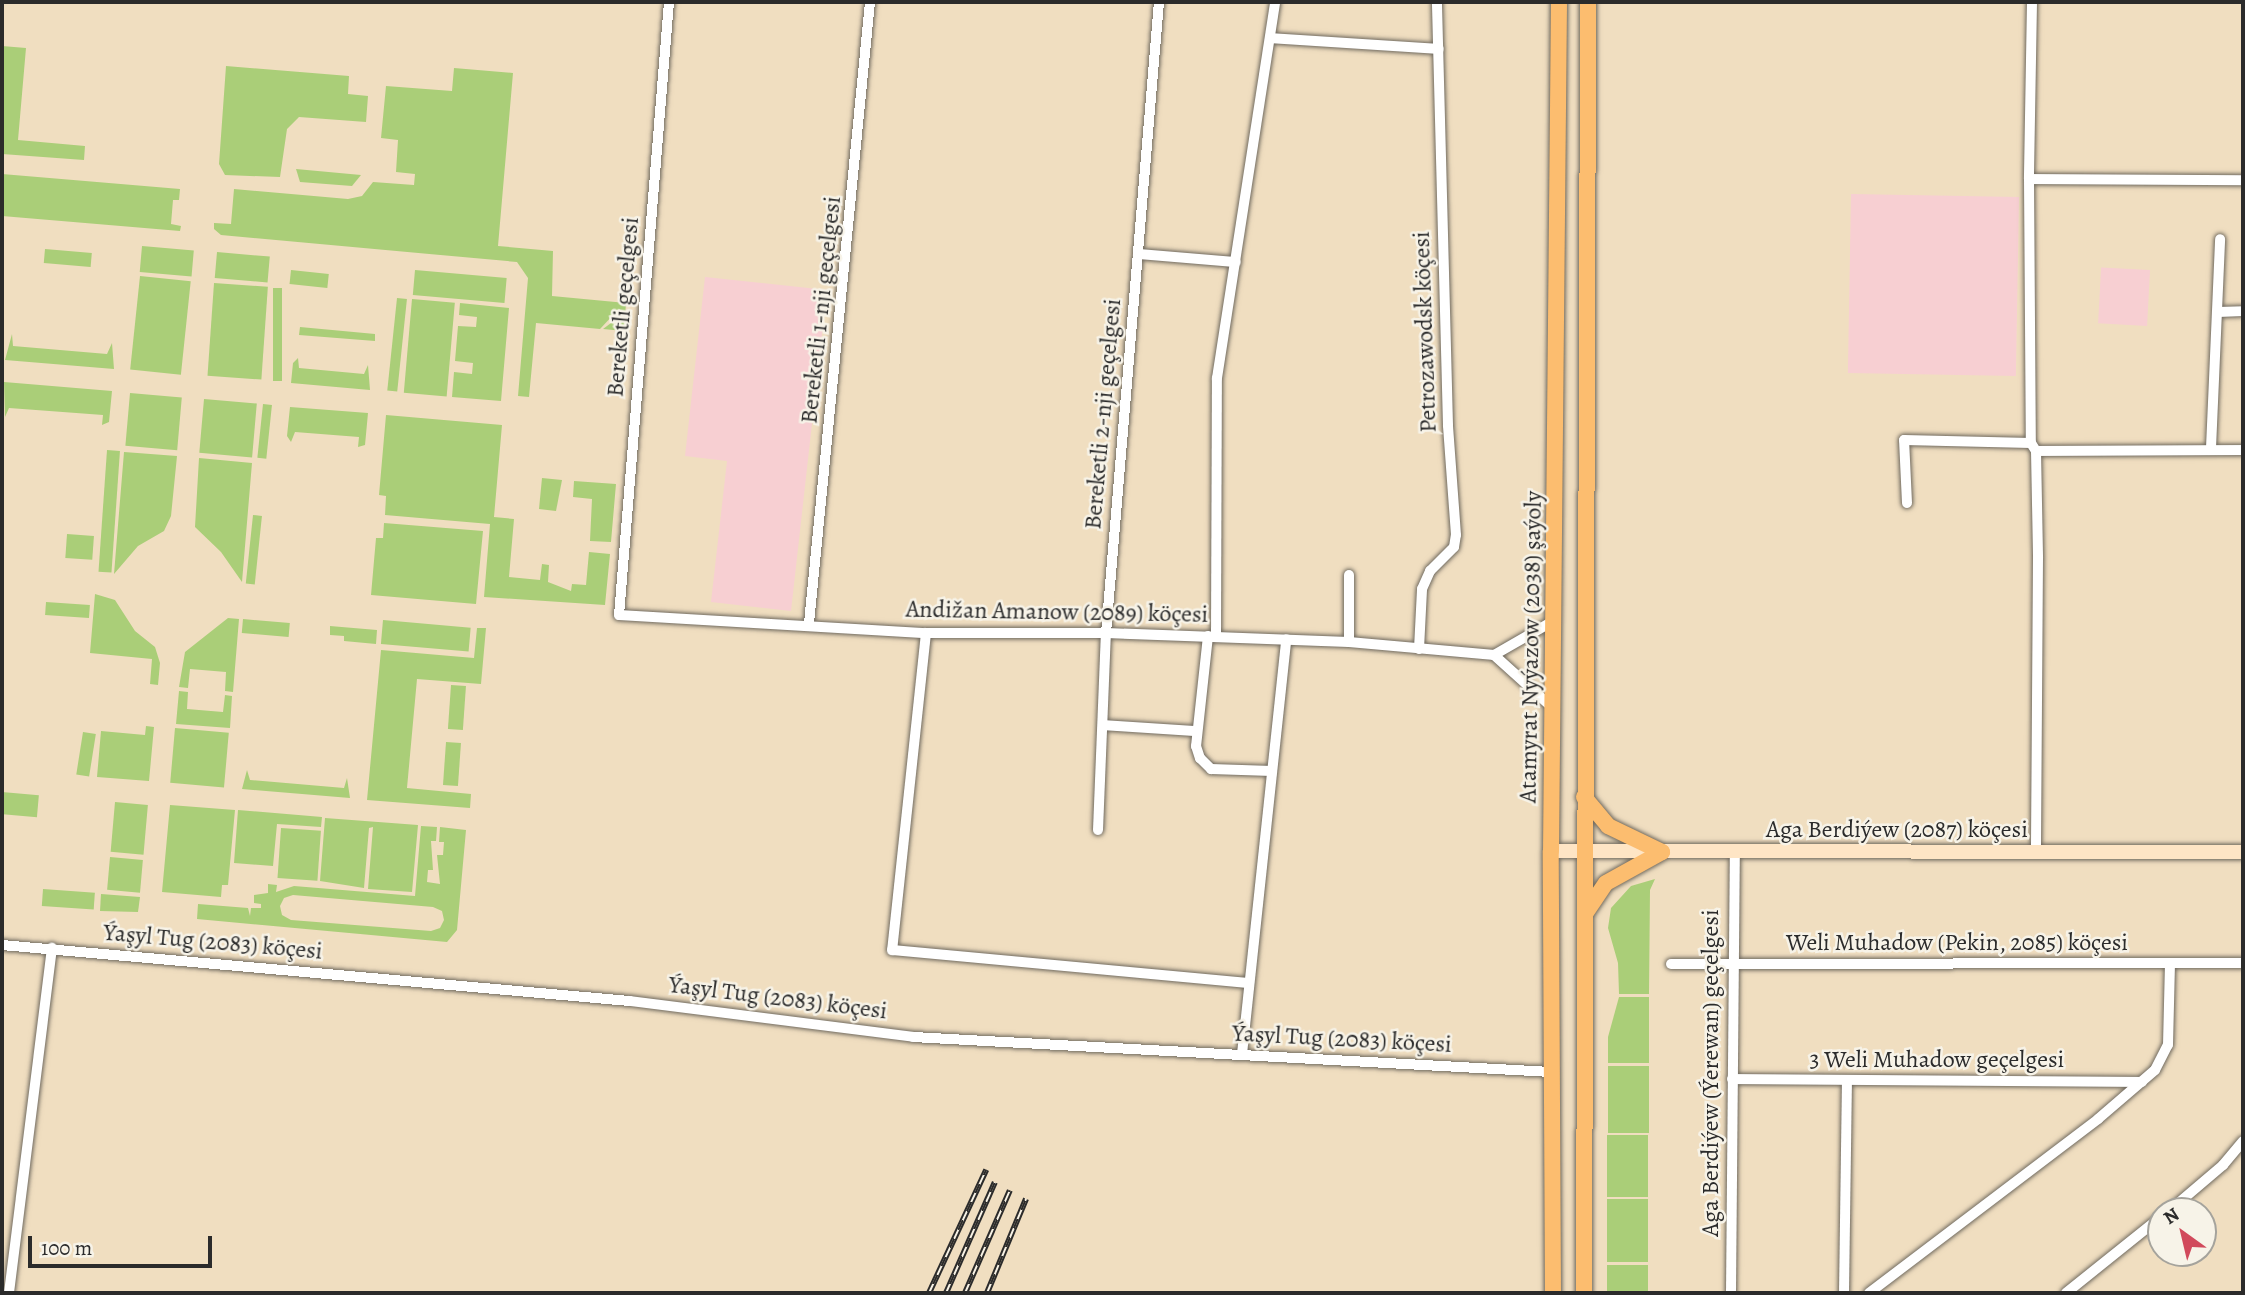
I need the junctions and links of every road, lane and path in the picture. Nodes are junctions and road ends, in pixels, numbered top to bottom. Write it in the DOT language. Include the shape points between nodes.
graph roads {
  1 [pos="669,2"];
  2 [pos="870,2"];
  3 [pos="1159,2"];
  4 [pos="1275,2"];
  5 [pos="1437,2"];
  6 [pos="1559,2"];
  7 [pos="1588,2"];
  8 [pos="2032,2"];
  9 [pos="1270,38"];
  10 [pos="1439,49"];
  11 [pos="2029,179"];
  12 [pos="2243,180"];
  13 [pos="2220,239"];
  14 [pos="1138,254"];
  15 [pos="1236,262"];
  16 [pos="2243,311"];
  17 [pos="2218,312"];
  18 [pos="2033,447"];
  19 [pos="2211,448"];
  20 [pos="2243,450"];
  21 [pos="1907,503"];
  22 [pos="1349,575"];
  23 [pos="620,615"];
  24 [pos="1555,620"];
  25 [pos="810,623"];
  26 [pos="926,633"];
  27 [pos="1106,633"];
  28 [pos="1212,637"];
  29 [pos="1286,639"];
  30 [pos="1349,642"];
  31 [pos="1419,649"];
  32 [pos="1494,655"];
  33 [pos="1554,709"];
  34 [pos="1103,725"];
  35 [pos="1198,731"];
  36 [pos="1272,771"];
  37 [pos="1584,797"];
  38 [pos="1098,830"];
  39 [pos="1551,851"];
  40 [pos="1583,851"];
  41 [pos="1662,852"];
  42 [pos="2036,852"];
  43 [pos="2243,852"];
  44 [pos="1735,853"];
  45 [pos="1583,916"];
  46 [pos="2,945"];
  47 [pos="52,948"];
  48 [pos="2170,963"];
  49 [pos="2243,963"];
  50 [pos="1671,964"];
  51 [pos="1732,966"];
  52 [pos="1248,983"];
  53 [pos="1242,1054"];
  54 [pos="1551,1072"];
  55 [pos="1732,1079"];
  56 [pos="1847,1080"];
  57 [pos="2142,1082"];
  58 [pos="2243,1141"];
  59 [pos="2185,1197"];
  60 [pos="2147,1228"];
  61 [pos="9,1293"];
  62 [pos="1553,1293"];
  63 [pos="1584,1293"];
  64 [pos="1731,1293"];
  65 [pos="1844,1293"];
  66 [pos="1869,1293"];
  67 [pos="2067,1293"];
  1 -- 23 [label="street, Bereketli geçelgesi"];
  2 -- 25 [label="street, Bereketli 1-nji geçelgesi"];
  3 -- 14 [label="street, Bereketli 2-nji geçelgesi"];
  4 -- 9 [label="street"];
  5 -- 10 [label="street, Petrozawodsk köçesi"];
  6 -- 24 [label="main road, Atamyrat Nyýazow (2038) şaýoly"];
  7 -- 37 [label="main road"];
  8 -- 11 [label="street"];
  9 -- 10 [label="street"];
  9 -- 15 [label="street"];
  10 -- 31 [label="street, Petrozawodsk köçesi" via="1448,425 1457,535 1454,547 1430,570 1422,589"];
  11 -- 12 [label="street"];
  11 -- 18 [label="street"];
  13 -- 17 [label="street"];
  14 -- 15 [label="street"];
  14 -- 27 [label="street, Bereketli 2-nji geçelgesi"];
  15 -- 28 [label="street" via="1217,378"];
  16 -- 17 [label="street"];
  17 -- 19 [label="street"];
  18 -- 19 [label="street"];
  18 -- 21 [label="street" via="1904,440"];
  18 -- 42 [label="street"];
  19 -- 20 [label="street"];
  22 -- 30 [label="street"];
  23 -- 25 [label="street, Andižan Amanow (2089) köçesi"];
  24 -- 32 [label="street"];
  24 -- 33 [label="main road, Atamyrat Nyýazow (2038) şaýoly"];
  25 -- 26 [label="street, Andižan Amanow (2089) köçesi"];
  26 -- 27 [label="street, Andižan Amanow (2089) köçesi"];
  26 -- 52 [label="street" via="892,950"];
  27 -- 28 [label="street, Andižan Amanow (2089) köçesi"];
  27 -- 34 [label="street, Bereketli 2-nji geçelgesi"];
  28 -- 29 [label="street, Andižan Amanow (2089) köçesi"];
  28 -- 35 [label="street"];
  29 -- 30 [label="street, Andižan Amanow (2089) köçesi"];
  29 -- 36 [label="street"];
  30 -- 31 [label="street, Andižan Amanow (2089) köçesi"];
  31 -- 32 [label="street, Andižan Amanow (2089) köçesi"];
  32 -- 33 [label="street"];
  33 -- 39 [label="main road, Atamyrat Nyýazow (2038) şaýoly"];
  34 -- 35 [label="street"];
  34 -- 38 [label="street, Bereketli 2-nji geçelgesi"];
  35 -- 36 [label="street" via="1200,758 1211,769"];
  36 -- 52 [label="street"];
  37 -- 40 [label="main road"];
  37 -- 41 [label="main road" via="1608,826"];
  39 -- 40 [label="street, Aga Berdiýew (2087) köçesi"];
  39 -- 54 [label="main road, Atamyrat Nyýazow (2038) şaýoly"];
  40 -- 41 [label="street, Aga Berdiýew (2087) köçesi"];
  40 -- 45 [label="main road"];
  41 -- 44 [label="street, Aga Berdiýew (2087) köçesi"];
  41 -- 45 [label="main road" via="1606,883"];
  42 -- 43 [label="street, Aga Berdiýew (2087) köçesi"];
  42 -- 44 [label="street, Aga Berdiýew (2087) köçesi"];
  44 -- 51 [label="street, Aga Berdiýew (Ýerewan) geçelgesi"];
  45 -- 63 [label="main road"];
  46 -- 47 [label="street, Ýaşyl Tug (2083) köçesi"];
  47 -- 53 [label="street, Ýaşyl Tug (2083) köçesi" via="630,1001 913,1037"];
  47 -- 61 [label="street"];
  48 -- 49 [label="street, Weli Muhadow (Pekin, 2085) köçesi"];
  48 -- 51 [label="street, Weli Muhadow (Pekin, 2085) köçesi"];
  48 -- 57 [label="street" via="2166,1051"];
  50 -- 51 [label="street, Weli Muhadow (Pekin, 2085) köçesi"];
  51 -- 55 [label="street, Aga Berdiýew (Ýerewan) geçelgesi"];
  52 -- 53 [label="street"];
  53 -- 54 [label="street, Ýaşyl Tug (2083) köçesi"];
  54 -- 62 [label="main road, Atamyrat Nyýazow (2038) şaýoly"];
  55 -- 56 [label="street, 3 Weli Muhadow geçelgesi"];
  55 -- 64 [label="street, Aga Berdiýew (Ýerewan) geçelgesi"];
  56 -- 57 [label="street, 3 Weli Muhadow geçelgesi"];
  56 -- 65 [label="street"];
  57 -- 66 [label="street"];
  58 -- 59 [label="street"];
  60 -- 67 [label="street"];
}
